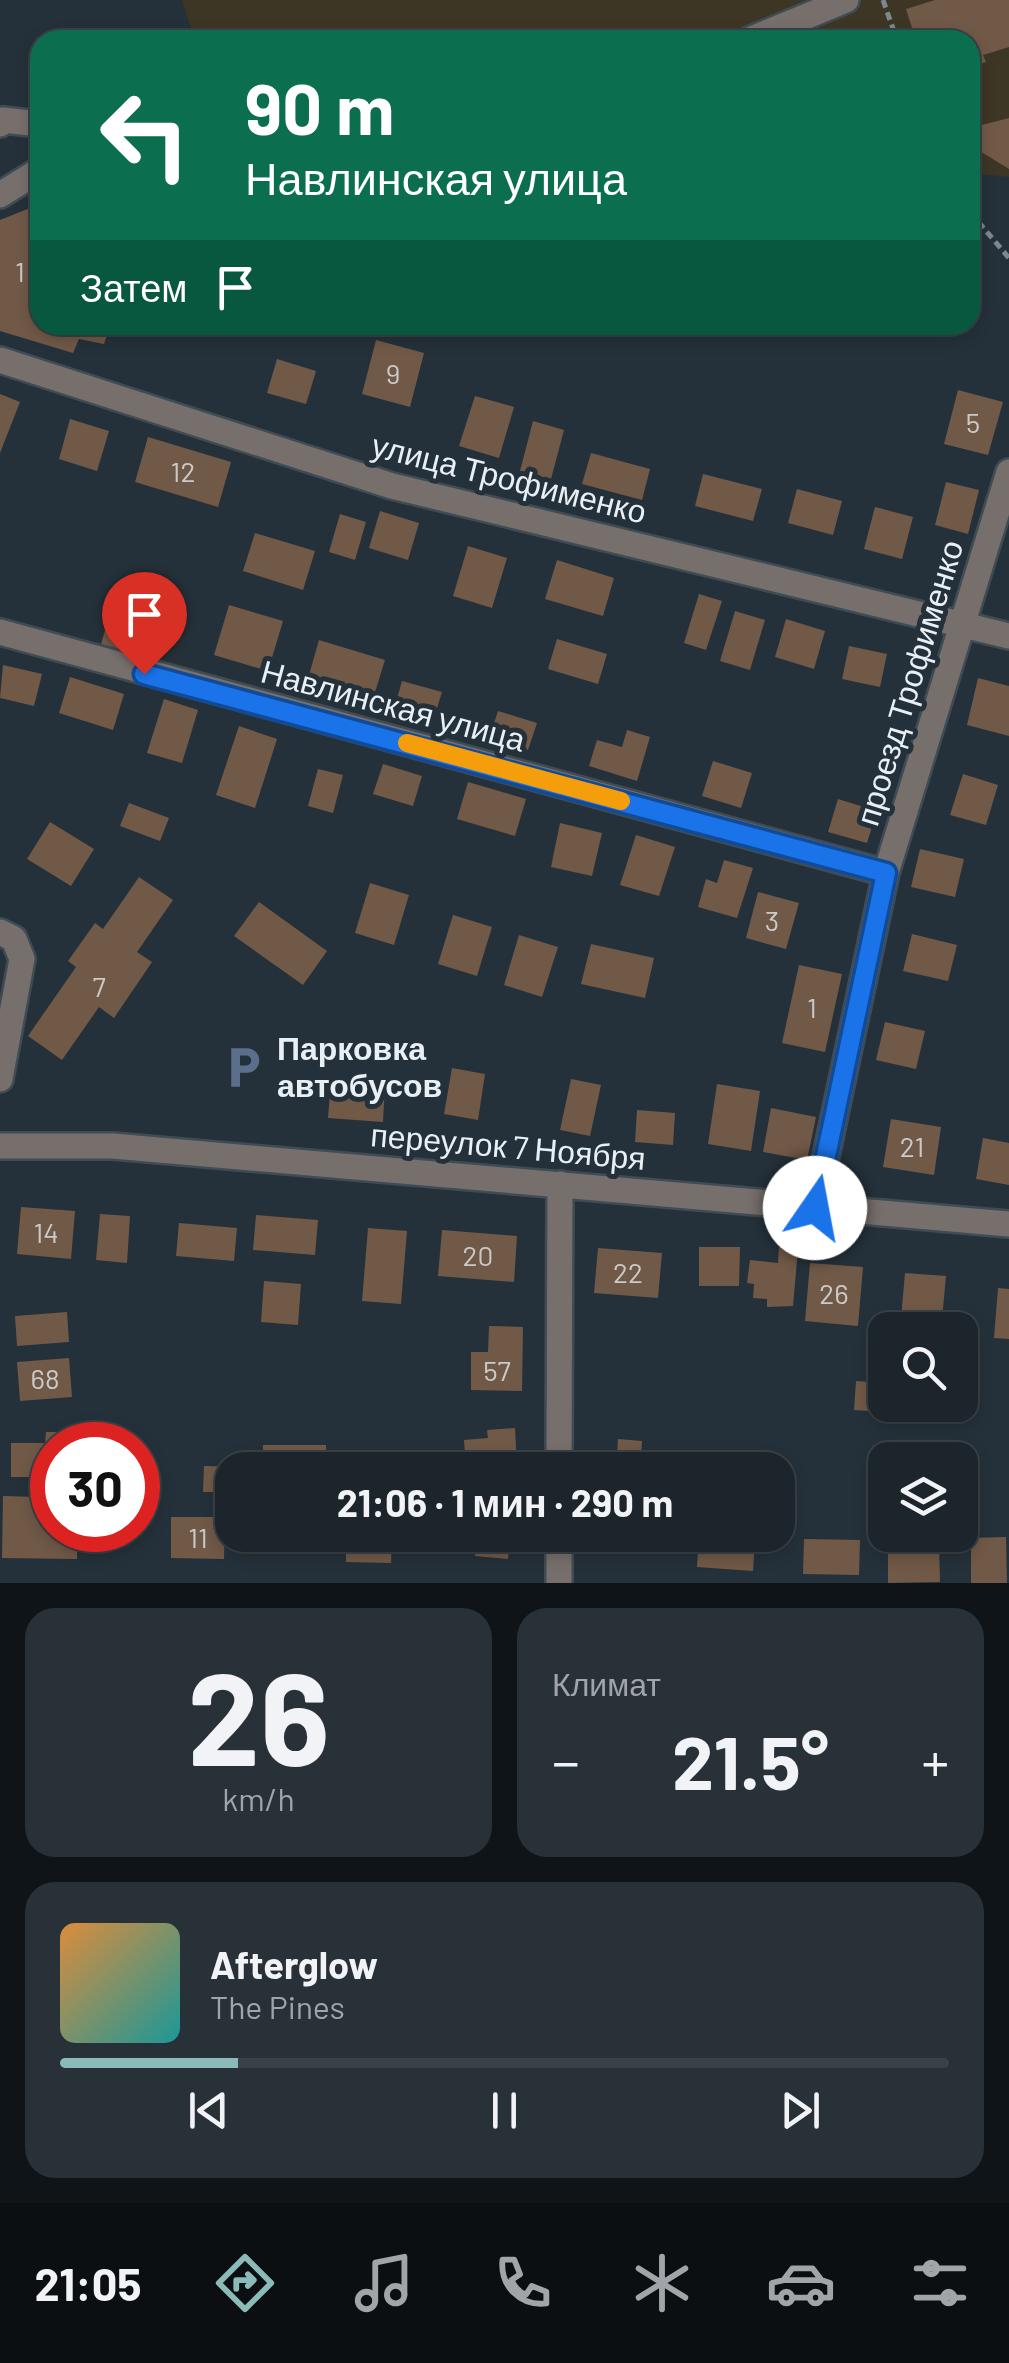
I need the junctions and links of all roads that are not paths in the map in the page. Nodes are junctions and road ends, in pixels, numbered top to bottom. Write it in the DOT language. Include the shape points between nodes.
graph roads {
  1 [pos="846,0"];
  2 [pos="773,30"];
  3 [pos="1,120"];
  4 [pos="30,123"];
  5 [pos="30,176"];
  6 [pos="0,195"];
  7 [pos="0,360"];
  8 [pos="1009,472"];
  9 [pos="960,624"];
  10 [pos="0,632"];
  11 [pos="1009,636"];
  12 [pos="886,873"];
  13 [pos="0,932"];
  14 [pos="0,1079"];
  15 [pos="0,1146"];
  16 [pos="560,1184"];
  17 [pos="815,1208"];
  18 [pos="1009,1224"];
  19 [pos="559,1452"];
  20 [pos="559,1552"];
  21 [pos="559,1583"];
  1 -- 2 [label="street"];
  3 -- 4 [label="street"];
  5 -- 6 [label="street"];
  7 -- 9 [label="street, улица Трофименко" via="392,486"];
  8 -- 9 [label="street, проезд Трофименко"];
  9 -- 11 [label="street, улица Трофименко"];
  9 -- 12 [label="street, проезд Трофименко"];
  10 -- 12 [label="street, Навлинская улица"];
  12 -- 17 [label="street, проезд Трофименко"];
  13 -- 14 [label="street" via="14,938 22,959"];
  15 -- 16 [label="street, переулок 7 Ноября" via="113,1146"];
  16 -- 17 [label="street, переулок 7 Ноября"];
  16 -- 19 [label="street"];
  17 -- 18 [label="street, переулок 7 Ноября"];
  20 -- 21 [label="street"];
}
